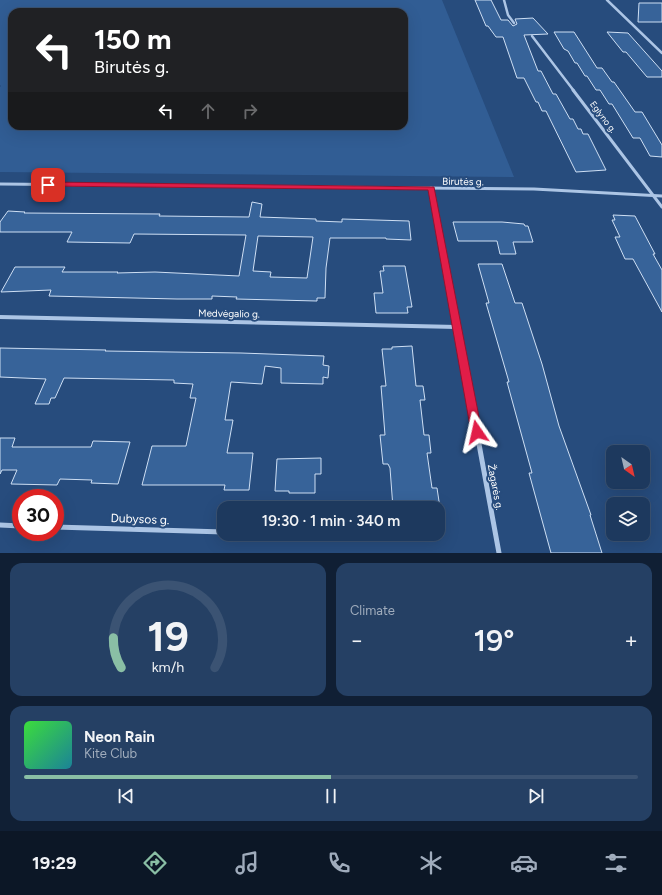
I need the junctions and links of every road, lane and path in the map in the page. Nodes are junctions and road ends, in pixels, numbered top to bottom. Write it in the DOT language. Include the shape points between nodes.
graph roads {
  1 [pos="504,0"];
  2 [pos="607,0"];
  3 [pos="514,23"];
  4 [pos="532,36"];
  5 [pos="662,53"];
  6 [pos="0,184"];
  7 [pos="431,188"];
  8 [pos="654,196"];
  9 [pos="662,196"];
  10 [pos="662,207"];
  11 [pos="0,317"];
  12 [pos="457,327"];
  13 [pos="0,525"];
  14 [pos="12,526"];
  15 [pos="64,527"];
  16 [pos="217,532"];
  17 [pos="499,553"];
  1 -- 3 [label="street" via="508,15"];
  2 -- 5 [label="street"];
  4 -- 8 [label="street, Eglyno g."];
  6 -- 7 [label="street, Birutės g."];
  7 -- 8 [label="street, Birutės g." via="534,189"];
  7 -- 12 [label="street, Žagarės g."];
  8 -- 9 [label="street, Birutės g."];
  8 -- 10 [label="street, Eglyno g."];
  11 -- 12 [label="street, Medvėgalio g."];
  12 -- 17 [label="street, Žagarės g."];
  13 -- 14 [label="street"];
  15 -- 16 [label="street, Dubysos g."];
}
